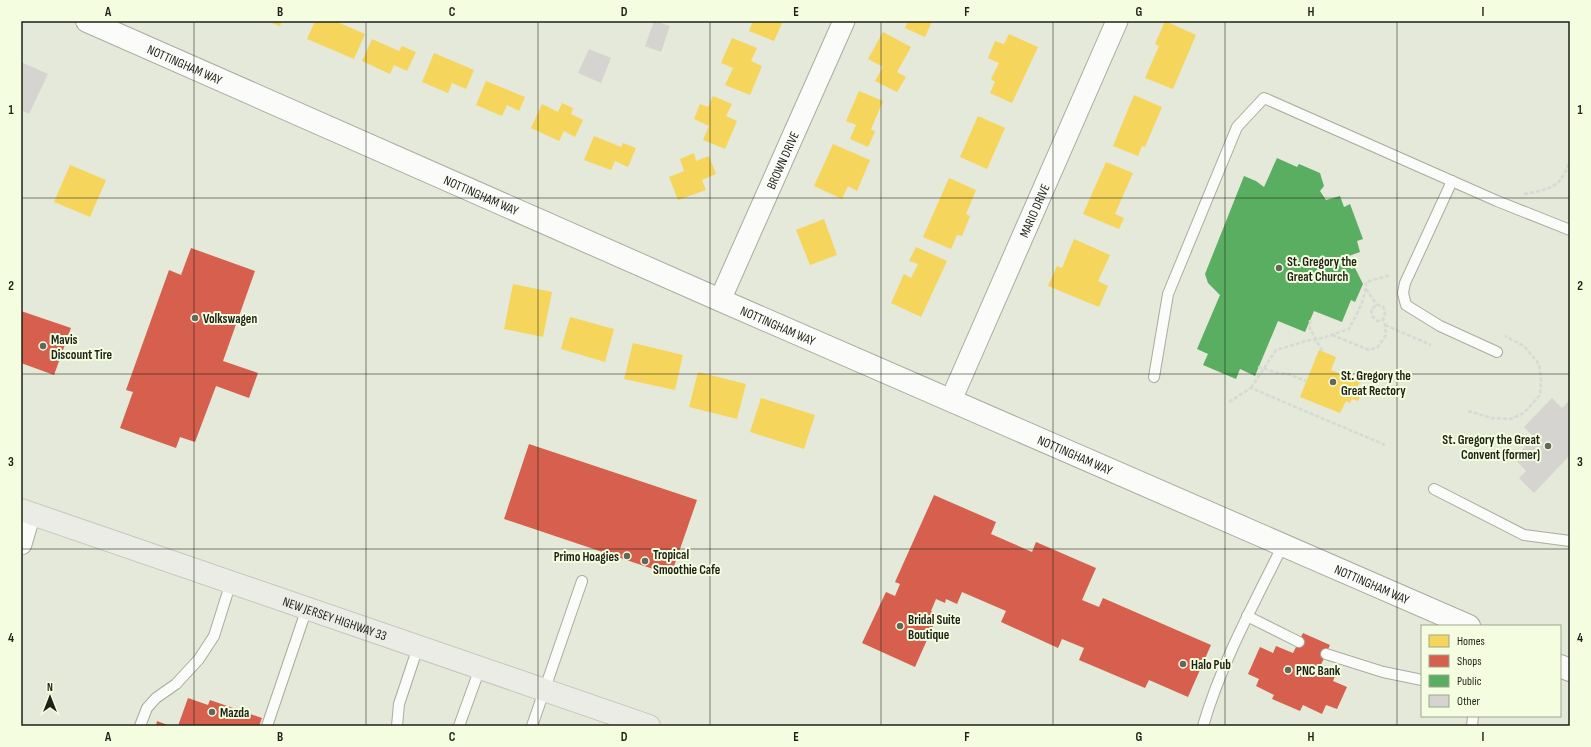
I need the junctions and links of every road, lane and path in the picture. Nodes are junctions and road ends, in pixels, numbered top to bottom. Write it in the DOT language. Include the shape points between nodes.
graph roads {
  1 [pos="87,21"];
  2 [pos="844,21"];
  3 [pos="1117,21"];
  4 [pos="117,27"];
  5 [pos="1570,159"];
  6 [pos="1452,181"];
  7 [pos="1521,194"];
  8 [pos="1570,230"];
  9 [pos="1405,280"];
  10 [pos="1366,290"];
  11 [pos="720,300"];
  12 [pos="1377,305"];
  13 [pos="1310,320"];
  14 [pos="1383,320"];
  15 [pos="1385,325"];
  16 [pos="1331,335"];
  17 [pos="1505,336"];
  18 [pos="1316,340"];
  19 [pos="1431,345"];
  20 [pos="1323,352"];
  21 [pos="1497,352"];
  22 [pos="1258,367"];
  23 [pos="1263,370"];
  24 [pos="1154,377"];
  25 [pos="1306,382"];
  26 [pos="1251,388"];
  27 [pos="951,400"];
  28 [pos="1229,402"];
  29 [pos="1468,411"];
  30 [pos="1385,445"];
  31 [pos="1434,488"];
  32 [pos="25,512"];
  33 [pos="1570,541"];
  34 [pos="21,544"];
  35 [pos="1283,545"];
  36 [pos="582,580"];
  37 [pos="231,582"];
  38 [pos="307,608"];
  39 [pos="1248,616"];
  40 [pos="1467,625"];
  41 [pos="1299,642"];
  42 [pos="418,646"];
  43 [pos="1326,654"];
  44 [pos="480,668"];
  45 [pos="1421,680"];
  46 [pos="545,690"];
  47 [pos="140,726"];
  48 [pos="267,726"];
  49 [pos="397,726"];
  50 [pos="458,726"];
  51 [pos="532,726"];
  52 [pos="649,726"];
  53 [pos="1203,726"];
  1 -- 4 [label="street, NOTTINGHAM WAY"];
  2 -- 11 [label="street, BROWN DRIVE"];
  3 -- 27 [label="street, MARIO DRIVE"];
  4 -- 11 [label="street, NOTTINGHAM WAY"];
  5 -- 7 [label="path" via="1567,171 1557,185"];
  6 -- 8 [label="lane"];
  6 -- 9 [label="lane"];
  6 -- 24 [label="lane" via="1264,98 1237,128 1168,294"];
  9 -- 10 [label="path" via="1390,274 1366,282"];
  9 -- 21 [label="lane" via="1403,293 1406,305 1440,326"];
  10 -- 12 [label="path"];
  10 -- 16 [label="path" via="1349,329"];
  11 -- 27 [label="street, NOTTINGHAM WAY"];
  12 -- 14 [label="path" via="1383,306"];
  12 -- 14 [label="path" via="1371,309 1372,316 1377,321"];
  13 -- 18 [label="path" via="1310,329"];
  14 -- 15 [label="path"];
  15 -- 16 [label="path" via="1386,335 1378,347 1369,350"];
  15 -- 19 [label="path"];
  16 -- 18 [label="path"];
  17 -- 29 [label="path" via="1524,346 1539,364 1540,395 1524,413 1510,418 1492,418"];
  18 -- 20 [label="path"];
  18 -- 23 [label="path" via="1276,350"];
  22 -- 23 [label="path"];
  23 -- 25 [label="path" via="1288,374"];
  23 -- 26 [label="path"];
  26 -- 28 [label="path"];
  26 -- 30 [label="path"];
  27 -- 35 [label="street, NOTTINGHAM WAY"];
  31 -- 33 [label="lane" via="1524,535"];
  32 -- 34 [label="street"];
  32 -- 37 [label="main road, NEW JERSEY HIGHWAY 33"];
  35 -- 39 [label="lane"];
  35 -- 40 [label="street, NOTTINGHAM WAY"];
  36 -- 46 [label="lane"];
  37 -- 38 [label="main road, NEW JERSEY HIGHWAY 33"];
  37 -- 47 [label="lane" via="214,636 199,659 176,684 147,708"];
  38 -- 42 [label="main road, NEW JERSEY HIGHWAY 33"];
  38 -- 48 [label="lane"];
  39 -- 41 [label="lane"];
  39 -- 53 [label="lane" via="1210,701"];
  42 -- 44 [label="main road, NEW JERSEY HIGHWAY 33"];
  42 -- 49 [label="lane" via="399,704"];
  43 -- 45 [label="lane" via="1383,672"];
  44 -- 46 [label="main road, NEW JERSEY HIGHWAY 33"];
  44 -- 50 [label="lane"];
  46 -- 51 [label="lane"];
  46 -- 52 [label="main road, NEW JERSEY HIGHWAY 33"];
}
